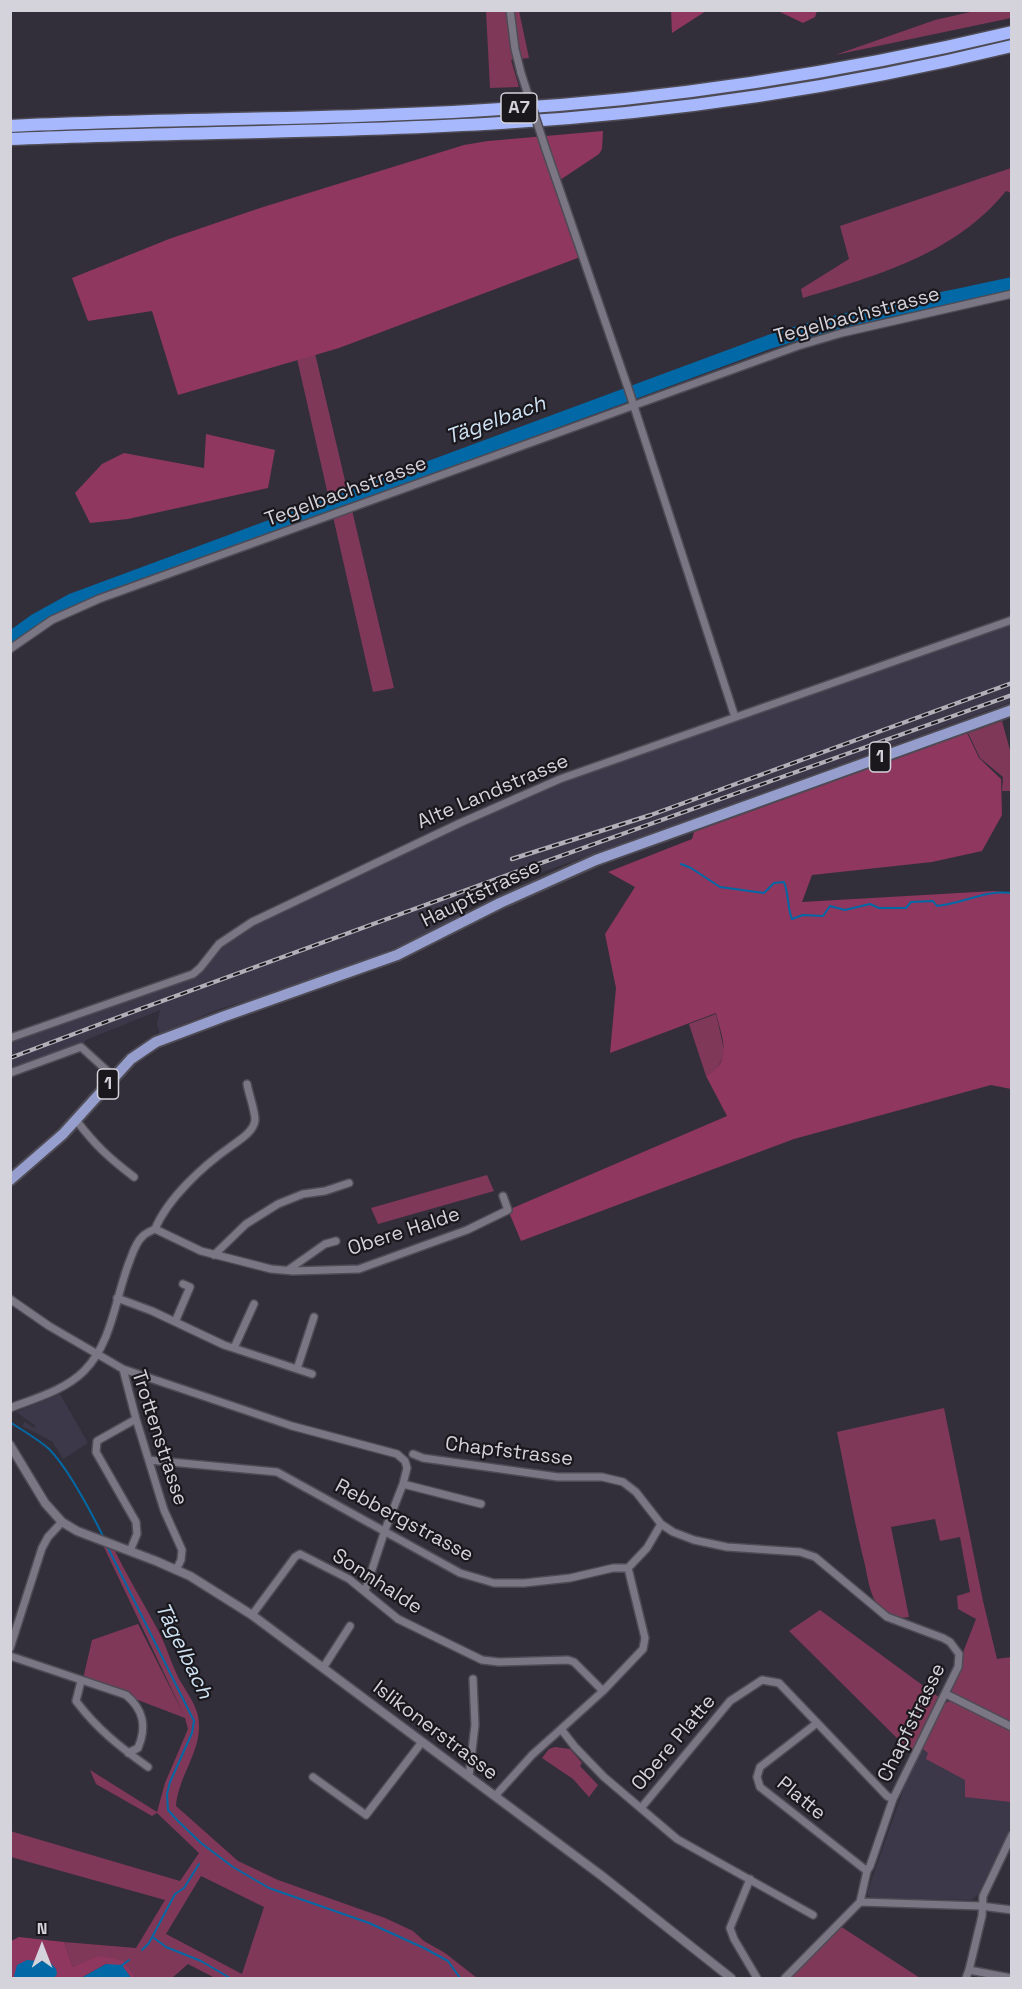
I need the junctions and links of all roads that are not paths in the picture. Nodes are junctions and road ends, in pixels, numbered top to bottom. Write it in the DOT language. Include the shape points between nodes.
graph roads {
  1 [pos="510,10"];
  2 [pos="1011,32"];
  3 [pos="1011,46"];
  4 [pos="10,126"];
  5 [pos="10,139"];
  6 [pos="1011,294"];
  7 [pos="633,402"];
  8 [pos="1011,620"];
  9 [pos="10,649"];
  10 [pos="1011,710"];
  11 [pos="735,717"];
  12 [pos="10,1038"];
  13 [pos="10,1073"];
  14 [pos="114,1077"];
  15 [pos="247,1084"];
  16 [pos="76,1119"];
  17 [pos="134,1177"];
  18 [pos="10,1180"];
  19 [pos="349,1183"];
  20 [pos="503,1196"];
  21 [pos="155,1229"];
  22 [pos="336,1240"];
  23 [pos="214,1256"];
  24 [pos="288,1270"];
  25 [pos="183,1284"];
  26 [pos="117,1298"];
  27 [pos="10,1299"];
  28 [pos="254,1304"];
  29 [pos="314,1317"];
  30 [pos="175,1322"];
  31 [pos="234,1348"];
  32 [pos="98,1354"];
  33 [pos="123,1369"];
  34 [pos="297,1369"];
  35 [pos="312,1374"];
  36 [pos="10,1408"];
  37 [pos="136,1419"];
  38 [pos="10,1445"];
  39 [pos="413,1454"];
  40 [pos="149,1460"];
  41 [pos="403,1485"];
  42 [pos="481,1504"];
  43 [pos="62,1522"];
  44 [pos="661,1524"];
  45 [pos="385,1530"];
  46 [pos="130,1551"];
  47 [pos="628,1568"];
  48 [pos="176,1570"];
  49 [pos="365,1591"];
  50 [pos="252,1615"];
  51 [pos="14,1621"];
  52 [pos="350,1626"];
  53 [pos="10,1648"];
  54 [pos="10,1656"];
  55 [pos="323,1668"];
  56 [pos="473,1679"];
  57 [pos="81,1681"];
  58 [pos="603,1692"];
  59 [pos="946,1694"];
  60 [pos="817,1723"];
  61 [pos="1011,1727"];
  62 [pos="561,1729"];
  63 [pos="422,1742"];
  64 [pos="128,1753"];
  65 [pos="148,1767"];
  66 [pos="469,1776"];
  67 [pos="313,1777"];
  68 [pos="495,1796"];
  69 [pos="893,1799"];
  70 [pos="641,1808"];
  71 [pos="1011,1835"];
  72 [pos="867,1871"];
  73 [pos="750,1879"];
  74 [pos="860,1902"];
  75 [pos="981,1906"];
  76 [pos="1011,1910"];
  77 [pos="813,1915"];
  78 [pos="969,1970"];
  79 [pos="731,1978"];
  80 [pos="758,1978"];
  81 [pos="784,1978"];
  82 [pos="966,1978"];
  83 [pos="1011,1978"];
  1 -- 7 [label="street, bridge" via="515,49 544,147"];
  2 -- 4 [label="highway, A7" via="819,72 613,100 450,112"];
  3 -- 5 [label="highway, A7" via="780,93 592,116 449,126"];
  6 -- 7 [label="street, Tegelbachstrasse" via="829,336"];
  7 -- 9 [label="street, Tegelbachstrasse" via="99,599 52,620"];
  7 -- 11 [label="street"];
  8 -- 11 [label="street, Alte Landstrasse"];
  10 -- 14 [label="main road, Hauptstrasse / 1" via="595,861 397,955 156,1042"];
  11 -- 12 [label="street, Alte Landstrasse" via="560,779 282,907 219,944 193,974"];
  13 -- 14 [label="street" via="81,1047"];
  14 -- 16 [label="main road, Hauptstrasse / 1"];
  15 -- 21 [label="street" via="255,1119 253,1127 211,1160"];
  16 -- 17 [label="street" via="106,1156"];
  16 -- 18 [label="main road, Hauptstrasse / 1"];
  19 -- 23 [label="street" via="278,1204 246,1224"];
  20 -- 24 [label="street, Obere Halde" via="508,1210 467,1230 359,1269"];
  21 -- 23 [label="street, Obere Halde"];
  21 -- 26 [label="street" via="143,1235 137,1244"];
  22 -- 24 [label="street"];
  23 -- 24 [label="street, Obere Halde"];
  25 -- 30 [label="street" via="190,1287"];
  26 -- 30 [label="street"];
  26 -- 32 [label="street"];
  27 -- 32 [label="street, Trottenstrasse"];
  28 -- 31 [label="street"];
  29 -- 34 [label="street"];
  30 -- 31 [label="street"];
  31 -- 34 [label="street"];
  32 -- 33 [label="street, Trottenstrasse"];
  32 -- 36 [label="street" via="66,1386"];
  33 -- 37 [label="street, Trottenstrasse"];
  33 -- 41 [label="street" via="292,1426 397,1454 407,1468"];
  34 -- 35 [label="street"];
  37 -- 40 [label="street, Trottenstrasse"];
  37 -- 46 [label="street" via="97,1441 96,1452 136,1522 137,1534"];
  38 -- 43 [label="street" via="45,1503"];
  39 -- 44 [label="street, Chapfstrasse" via="558,1477 623,1482"];
  40 -- 45 [label="street, Rebbergstrasse" via="277,1472"];
  40 -- 48 [label="street, Trottenstrasse" via="169,1524 182,1550"];
  41 -- 42 [label="street"];
  41 -- 45 [label="street"];
  43 -- 46 [label="street, Islikonerstrasse"];
  43 -- 51 [label="street" via="42,1548"];
  44 -- 47 [label="street" via="647,1548"];
  44 -- 59 [label="street, Chapfstrasse" via="694,1540 815,1557 887,1617 943,1638 955,1648 959,1654 958,1667"];
  45 -- 47 [label="street, Rebbergstrasse" via="460,1573 494,1583 570,1578"];
  45 -- 49 [label="street"];
  46 -- 48 [label="street, Islikonerstrasse"];
  47 -- 58 [label="street" via="645,1638 643,1649"];
  48 -- 50 [label="street, Islikonerstrasse"];
  49 -- 50 [label="street, Sonnhalde" via="300,1554"];
  49 -- 58 [label="street, Sonnhalde" via="398,1618 482,1660 568,1660"];
  50 -- 55 [label="street, Islikonerstrasse"];
  51 -- 53 [label="street"];
  52 -- 55 [label="street"];
  54 -- 57 [label="street"];
  55 -- 63 [label="street, Islikonerstrasse"];
  56 -- 66 [label="street" via="475,1725"];
  57 -- 64 [label="street" via="76,1701"];
  57 -- 64 [label="street" via="126,1695 141,1712 143,1736 138,1748"];
  58 -- 62 [label="street"];
  59 -- 61 [label="street"];
  59 -- 69 [label="street, Chapfstrasse"];
  60 -- 69 [label="street, Obere Platte"];
  60 -- 70 [label="street, Obere Platte" via="779,1683 762,1680 730,1701"];
  60 -- 72 [label="street, Platte" via="760,1767 760,1787"];
  62 -- 68 [label="street"];
  62 -- 70 [label="street" via="604,1777"];
  63 -- 66 [label="street, Islikonerstrasse"];
  63 -- 67 [label="street" via="366,1815"];
  64 -- 65 [label="street"];
  66 -- 68 [label="street, Islikonerstrasse"];
  68 -- 79 [label="street, Islikonerstrasse"];
  69 -- 72 [label="street, Chapfstrasse"];
  70 -- 73 [label="street" via="677,1839"];
  71 -- 75 [label="street"];
  72 -- 74 [label="street, Chapfstrasse"];
  73 -- 77 [label="street"];
  73 -- 80 [label="street" via="730,1928"];
  74 -- 75 [label="street"];
  74 -- 81 [label="street"];
  75 -- 76 [label="street"];
  75 -- 78 [label="street"];
  78 -- 82 [label="street"];
  78 -- 83 [label="street"];
}
